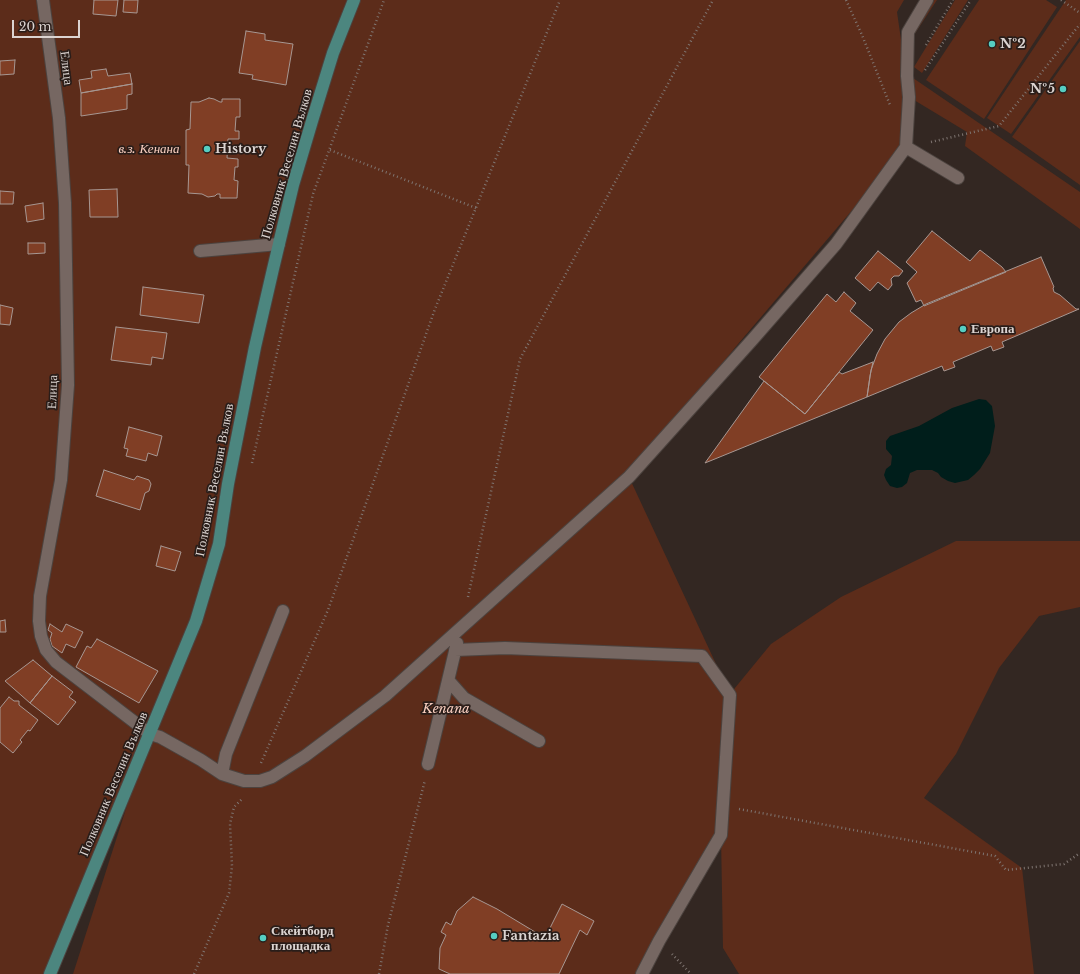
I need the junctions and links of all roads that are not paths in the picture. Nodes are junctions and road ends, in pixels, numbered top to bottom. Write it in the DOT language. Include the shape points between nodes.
graph roads {
  1 [pos="43,0"];
  2 [pos="354,0"];
  3 [pos="927,0"];
  4 [pos="906,147"];
  5 [pos="958,178"];
  6 [pos="279,244"];
  7 [pos="200,251"];
  8 [pos="283,611"];
  9 [pos="462,627"];
  10 [pos="455,650"];
  11 [pos="448,680"];
  12 [pos="150,734"];
  13 [pos="539,741"];
  14 [pos="428,764"];
  15 [pos="222,774"];
  16 [pos="50,974"];
  17 [pos="642,974"];
  1 -- 12 [label="street, Елица" via="59,118 65,203 68,385 61,480 40,596 38,621 46,650 56,662"];
  2 -- 6 [label="main road, Полковник Веселин Вълков" via="333,53 312,121"];
  3 -- 4 [label="street" via="908,32 909,97"];
  4 -- 5 [label="street"];
  4 -- 9 [label="street, Елица" via="836,244 629,477"];
  6 -- 7 [label="street"];
  6 -- 12 [label="main road, Полковник Веселин Вълков" via="228,484 219,544 196,621"];
  8 -- 15 [label="street" via="226,754"];
  9 -- 10 [label="street"];
  9 -- 15 [label="street, Елица" via="385,696 305,756 272,777 260,781 244,781"];
  10 -- 11 [label="street"];
  10 -- 17 [label="street" via="505,648 702,656 730,695 721,835 659,940"];
  11 -- 13 [label="street" via="464,698"];
  11 -- 14 [label="street"];
  12 -- 15 [label="street, Елица" via="160,737"];
  12 -- 16 [label="main road, Полковник Веселин Вълков"];
}
